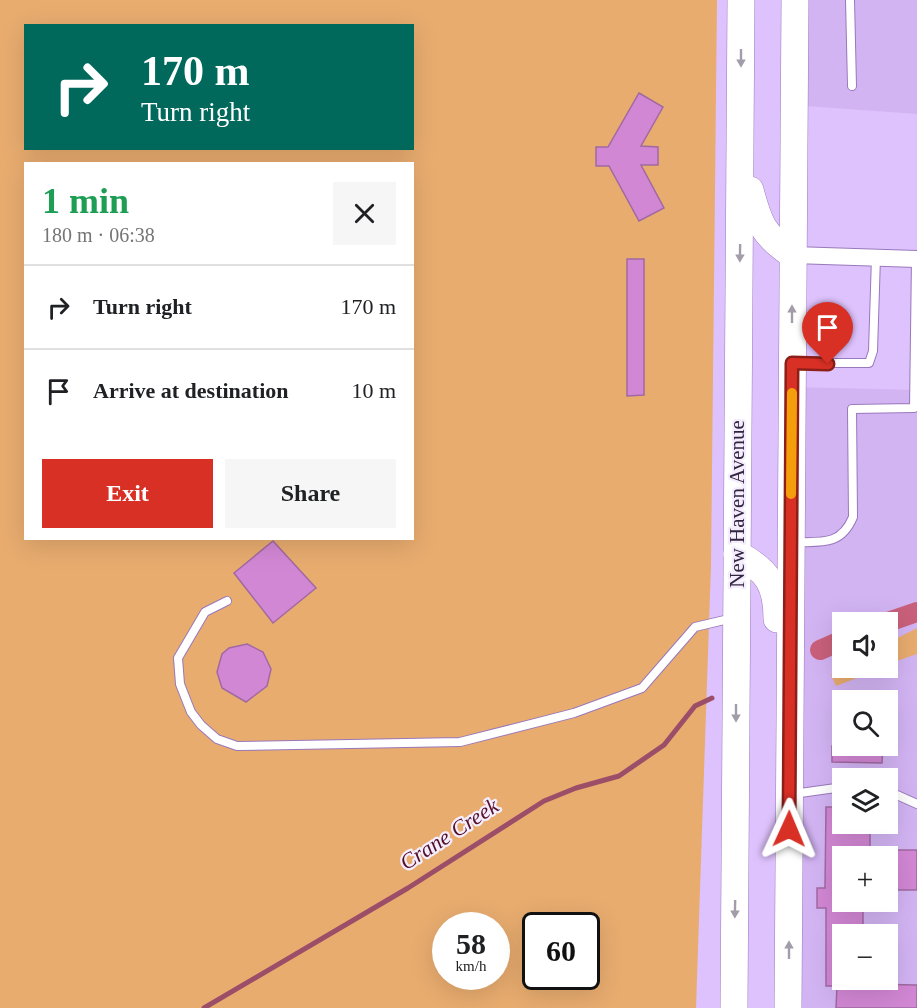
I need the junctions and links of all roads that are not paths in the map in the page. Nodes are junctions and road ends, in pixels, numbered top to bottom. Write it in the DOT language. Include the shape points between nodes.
graph roads {
  1 [pos="741,0"];
  2 [pos="795,0"];
  3 [pos="850,0"];
  4 [pos="852,86"];
  5 [pos="741,154"];
  6 [pos="793,255"];
  7 [pos="876,257"];
  8 [pos="916,259"];
  9 [pos="792,363"];
  10 [pos="791,542"];
  11 [pos="736,555"];
  12 [pos="227,601"];
  13 [pos="736,617"];
  14 [pos="832,789"];
  15 [pos="789,795"];
  16 [pos="898,795"];
  17 [pos="917,804"];
  18 [pos="789,829"];
  19 [pos="737,1001"];
  20 [pos="788,1008"];
  1 -- 5 [label="main road, New Haven Avenue, one-way"];
  2 -- 6 [label="main road"];
  3 -- 4 [label="lane"];
  5 -- 6 [label="main road" via="758,223 772,242"];
  5 -- 11 [label="main road, New Haven Avenue, one-way"];
  6 -- 7 [label="street"];
  9 -- 6 [label="main road, one-way"];
  7 -- 8 [label="street"];
  7 -- 9 [label="lane" via="873,351 869,363"];
  8 -- 10 [label="lane" via="914,408 852,409 853,517 848,530 838,538 822,542"];
  9 -- 10 [label="main road"];
  10 -- 15 [label="main road"];
  11 -- 13 [label="main road, New Haven Avenue"];
  11 -- 18 [label="main road" via="757,565 776,595 775,762"];
  12 -- 13 [label="lane" via="205,612 178,658 180,684 191,712 217,739 237,746 460,742 574,713 642,688 695,627"];
  13 -- 19 [label="main road, New Haven Avenue, one-way"];
  14 -- 15 [label="lane"];
  15 -- 18 [label="main road"];
  16 -- 17 [label="lane"];
  20 -- 18 [label="main road, one-way"];
}
